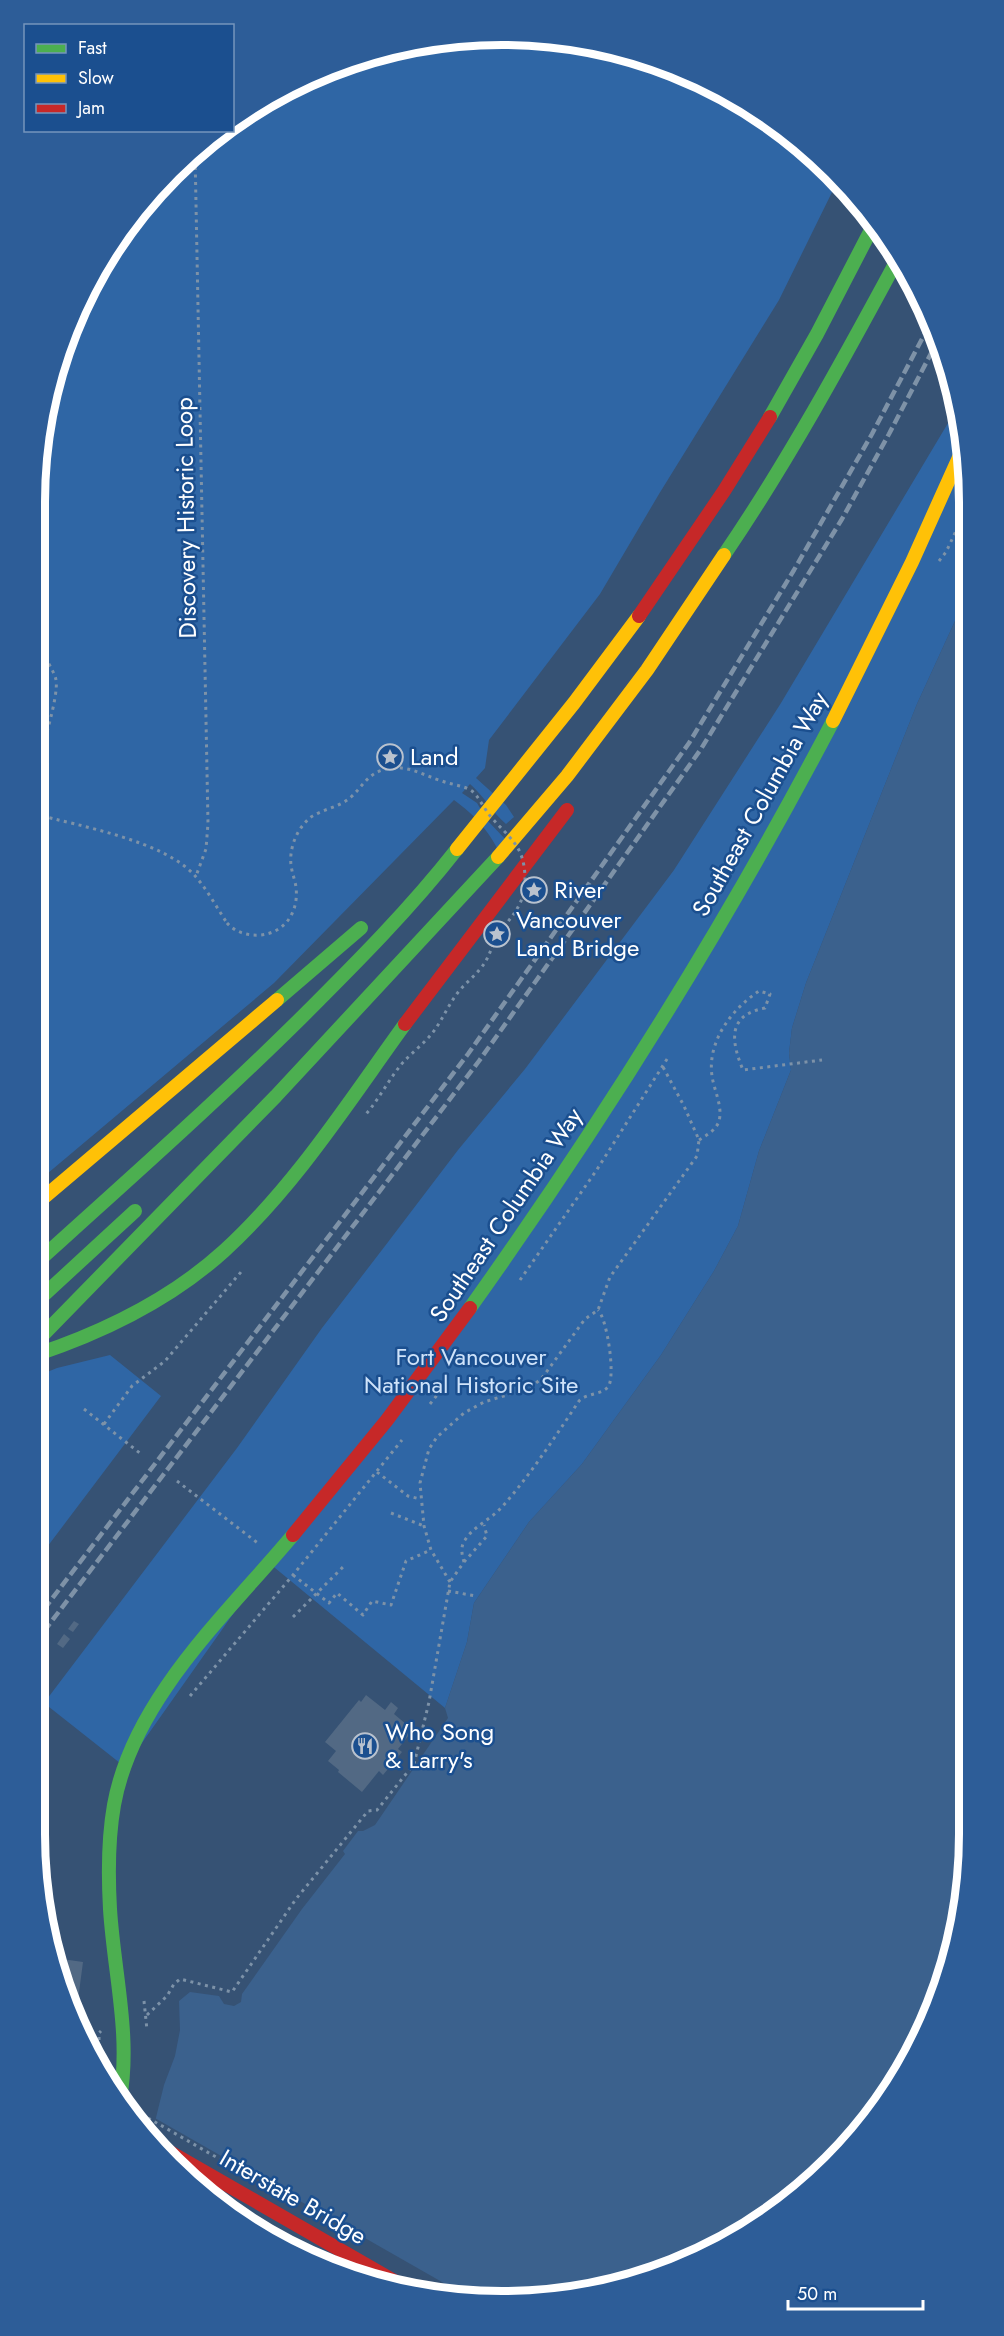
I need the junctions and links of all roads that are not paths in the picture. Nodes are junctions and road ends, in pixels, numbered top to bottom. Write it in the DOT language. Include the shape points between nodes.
graph roads {
  1 [pos="870,231"];
  2 [pos="893,267"];
  3 [pos="957,462"];
  4 [pos="758,505"];
  5 [pos="738,559"];
  6 [pos="577,797"];
  7 [pos="489,808"];
  8 [pos="425,867"];
  9 [pos="371,919"];
  10 [pos="343,1022"];
  11 [pos="234,1119"];
  12 [pos="45,1196"];
  13 [pos="148,1199"];
  14 [pos="45,1254"];
  15 [pos="45,1294"];
  16 [pos="45,1332"];
  17 [pos="45,1351"];
  18 [pos="122,2088"];
  19 [pos="180,2158"];
  20 [pos="383,2275"];
  1 -- 7 [label="main road" via="793,375 695,534 620,643"];
  2 -- 4 [label="main road" via="826,392"];
  3 -- 18 [label="main road, Southeast Columbia Way" via="904,580 770,836 653,1036 568,1168 441,1350 345,1472 189,1656 150,1712 119,1783 110,1834 108,1868 125,2049"];
  4 -- 5 [label="main road"];
  4 -- 10 [label="main road" via="679,625 567,776 481,876"];
  6 -- 17 [label="main road" via="262,1211 225,1249 159,1300 110,1327"];
  7 -- 8 [label="main road"];
  7 -- 14 [label="main road" via="418,896 328,990 234,1082"];
  9 -- 12 [label="main road"];
  10 -- 11 [label="main road"];
  10 -- 16 [label="main road" via="276,1096"];
  13 -- 15 [label="main road"];
  19 -- 20 [label="main road, Interstate Bridge"];
}
